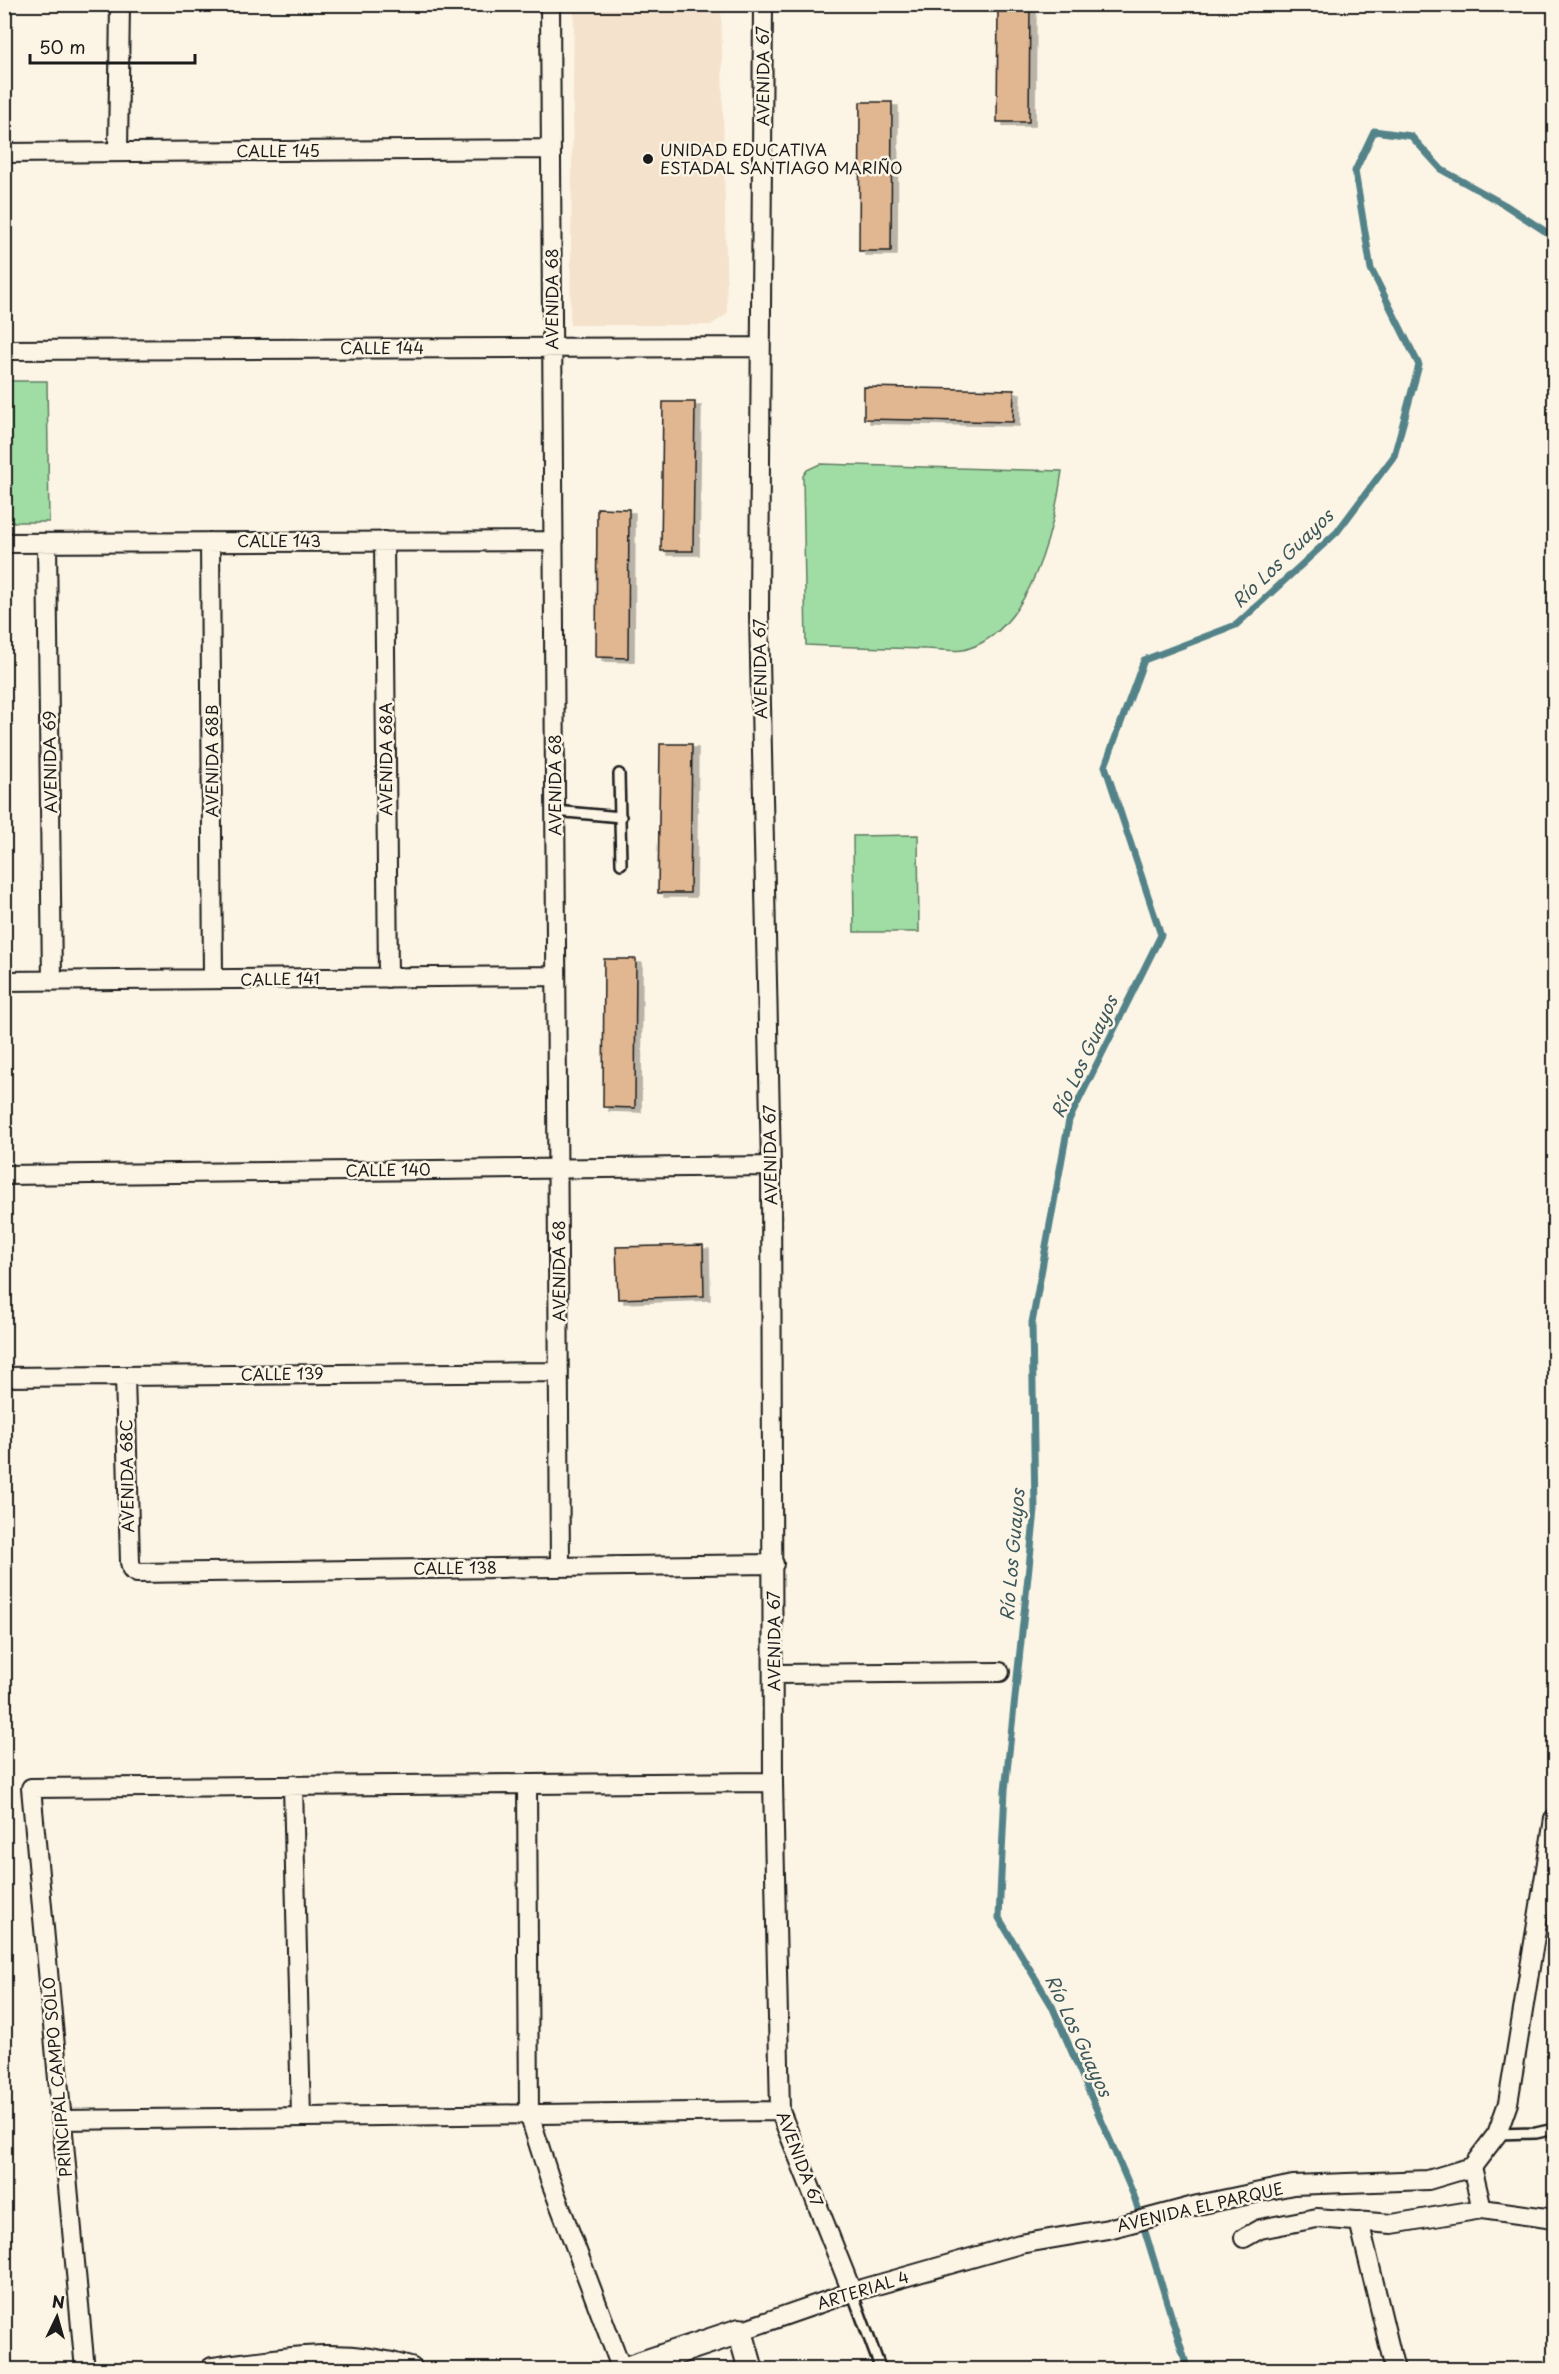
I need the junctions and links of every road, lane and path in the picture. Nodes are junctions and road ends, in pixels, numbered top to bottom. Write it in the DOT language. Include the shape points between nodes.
graph roads {
  1 [pos="120,4"];
  2 [pos="550,4"];
  3 [pos="763,4"];
  4 [pos="551,149"];
  5 [pos="118,152"];
  6 [pos="4,153"];
  7 [pos="759,346"];
  8 [pos="552,348"];
  9 [pos="4,350"];
  10 [pos="554,540"];
  11 [pos="384,541"];
  12 [pos="210,542"];
  13 [pos="4,543"];
  14 [pos="47,543"];
  15 [pos="619,774"];
  16 [pos="555,811"];
  17 [pos="621,817"];
  18 [pos="621,864"];
  19 [pos="556,976"];
  20 [pos="388,978"];
  21 [pos="213,980"];
  22 [pos="4,981"];
  23 [pos="52,981"];
  24 [pos="771,1166"];
  25 [pos="558,1168"];
  26 [pos="4,1175"];
  27 [pos="559,1372"];
  28 [pos="125,1376"];
  29 [pos="4,1377"];
  30 [pos="774,1564"];
  31 [pos="561,1566"];
  32 [pos="137,1573"];
  33 [pos="1000,1672"];
  34 [pos="774,1674"];
  35 [pos="773,1782"];
  36 [pos="527,1784"];
  37 [pos="293,1785"];
  38 [pos="1554,1819"];
  39 [pos="1552,1858"];
  40 [pos="780,2111"];
  41 [pos="529,2114"];
  42 [pos="301,2117"];
  43 [pos="61,2120"];
  44 [pos="1554,2129"];
  45 [pos="1497,2134"];
  46 [pos="1472,2167"];
  47 [pos="1482,2209"];
  48 [pos="1554,2219"];
  49 [pos="1359,2221"];
  50 [pos="1108,2229"];
  51 [pos="1244,2238"];
  52 [pos="852,2292"];
  53 [pos="740,2331"];
  54 [pos="84,2370"];
  55 [pos="213,2370"];
  56 [pos="410,2370"];
  57 [pos="623,2370"];
  58 [pos="751,2370"];
  59 [pos="881,2370"];
  60 [pos="1395,2370"];
  1 -- 5 [label="street"];
  2 -- 4 [label="street, AVENIDA 68"];
  3 -- 7 [label="street, AVENIDA 67" via="763,300"];
  4 -- 5 [label="street, CALLE 145"];
  4 -- 8 [label="street, AVENIDA 68"];
  5 -- 6 [label="street, CALLE 145"];
  7 -- 8 [label="street, CALLE 144"];
  7 -- 24 [label="street, AVENIDA 67" via="759,637"];
  8 -- 9 [label="street, CALLE 144"];
  8 -- 10 [label="street, AVENIDA 68"];
  10 -- 11 [label="street, CALLE 143"];
  10 -- 16 [label="street, AVENIDA 68"];
  11 -- 12 [label="street, CALLE 143"];
  11 -- 20 [label="street, AVENIDA 68A"];
  12 -- 14 [label="street, CALLE 143"];
  12 -- 21 [label="street, AVENIDA 68B"];
  13 -- 14 [label="street, CALLE 143"];
  14 -- 23 [label="street, AVENIDA 69"];
  15 -- 17 [label="lane"];
  16 -- 17 [label="lane"];
  16 -- 19 [label="street, AVENIDA 68"];
  17 -- 18 [label="lane"];
  19 -- 20 [label="street, CALLE 141"];
  19 -- 25 [label="street, AVENIDA 68"];
  20 -- 21 [label="street, CALLE 141"];
  21 -- 23 [label="street, CALLE 141"];
  22 -- 23 [label="street, CALLE 141"];
  24 -- 25 [label="street, CALLE 140"];
  24 -- 30 [label="street, AVENIDA 67"];
  25 -- 26 [label="street, CALLE 140"];
  25 -- 27 [label="street, AVENIDA 68"];
  27 -- 28 [label="street, CALLE 139"];
  27 -- 31 [label="street, AVENIDA 68"];
  28 -- 29 [label="street, CALLE 139"];
  28 -- 32 [label="street, AVENIDA 68C" via="130,1562"];
  30 -- 31 [label="street, CALLE 138"];
  30 -- 34 [label="street, AVENIDA 67"];
  31 -- 32 [label="street, CALLE 138"];
  33 -- 34 [label="street"];
  34 -- 35 [label="street, AVENIDA 67"];
  35 -- 36 [label="street"];
  35 -- 40 [label="street, AVENIDA 67"];
  36 -- 37 [label="street"];
  36 -- 41 [label="street"];
  37 -- 42 [label="street"];
  37 -- 43 [label="street, PRINCIPAL CAMPO SOLO" via="33,1786 29,1791"];
  38 -- 39 [label="street"];
  39 -- 45 [label="street" via="1508,2103"];
  40 -- 41 [label="street"];
  40 -- 52 [label="street, AVENIDA 67"];
  41 -- 42 [label="street"];
  41 -- 57 [label="street"];
  42 -- 43 [label="street"];
  43 -- 54 [label="street, PRINCIPAL CAMPO SOLO"];
  44 -- 45 [label="lane"];
  45 -- 46 [label="street"];
  46 -- 47 [label="street"];
  46 -- 50 [label="street, AVENIDA EL PARQUE" via="1428,2180 1293,2185"];
  47 -- 48 [label="street"];
  47 -- 49 [label="street" via="1392,2224"];
  49 -- 51 [label="street" via="1317,2218 1260,2229"];
  49 -- 60 [label="street"];
  50 -- 52 [label="street, ARTERIAL 4" via="1020,2244"];
  52 -- 53 [label="street, ARTERIAL 4"];
  52 -- 59 [label="lane"];
  53 -- 57 [label="street, ARTERIAL 4"];
  53 -- 58 [label="street"];
  55 -- 56 [label="street" via="315,2357 378,2359"];
}
